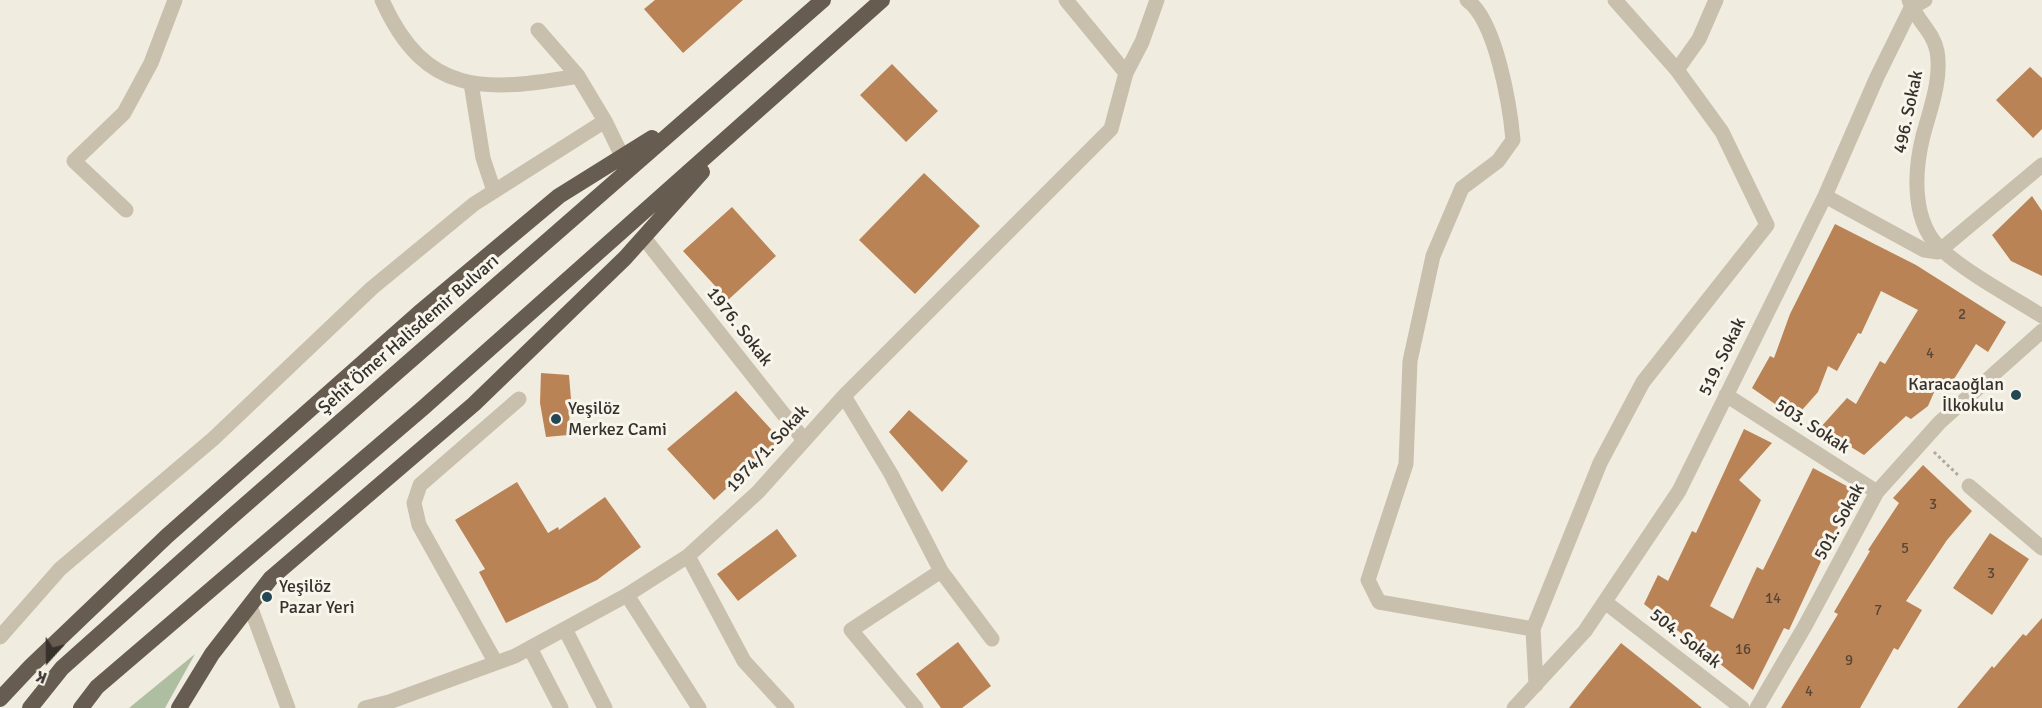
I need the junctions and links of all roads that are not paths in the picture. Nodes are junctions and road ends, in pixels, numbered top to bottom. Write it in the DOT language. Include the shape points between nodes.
graph roads {
  1 [pos="175,0"];
  2 [pos="382,0"];
  3 [pos="824,0"];
  4 [pos="882,0"];
  5 [pos="1066,0"];
  6 [pos="1157,0"];
  7 [pos="1467,0"];
  8 [pos="1615,0"];
  9 [pos="1716,0"];
  10 [pos="1925,0"];
  11 [pos="1910,4"];
  12 [pos="537,30"];
  13 [pos="1677,70"];
  14 [pos="1126,73"];
  15 [pos="578,76"];
  16 [pos="471,83"];
  17 [pos="704,106"];
  18 [pos="751,117"];
  19 [pos="605,121"];
  20 [pos="622,156"];
  21 [pos="2042,165"];
  22 [pos="494,191"];
  23 [pos="1825,196"];
  24 [pos="126,210"];
  25 [pos="644,238"];
  26 [pos="1942,250"];
  27 [pos="2042,316"];
  28 [pos="2042,331"];
  29 [pos="1726,395"];
  30 [pos="844,396"];
  31 [pos="519,399"];
  32 [pos="804,440"];
  33 [pos="1969,486"];
  34 [pos="1876,492"];
  35 [pos="2042,548"];
  36 [pos="688,556"];
  37 [pos="941,571"];
  38 [pos="627,595"];
  39 [pos="1605,602"];
  40 [pos="250,606"];
  41 [pos="565,629"];
  42 [pos="1533,629"];
  43 [pos="0,637"];
  44 [pos="992,639"];
  45 [pos="530,648"];
  46 [pos="496,663"];
  47 [pos="1536,685"];
  48 [pos="0,699"];
  49 [pos="389,705"];
  50 [pos="30,708"];
  51 [pos="81,708"];
  52 [pos="179,708"];
  53 [pos="288,708"];
  54 [pos="365,708"];
  55 [pos="561,708"];
  56 [pos="605,708"];
  57 [pos="699,708"];
  58 [pos="787,708"];
  59 [pos="916,708"];
  60 [pos="1514,708"];
  61 [pos="1742,708"];
  62 [pos="1757,708"];
  1 -- 24 [label="street" via="151,63 124,113 74,161"];
  2 -- 16 [label="street" via="402,36 422,61 442,74"];
  3 -- 17 [label="highway, Şehit Ömer Halisdemir Bulvarı"];
  4 -- 18 [label="highway"];
  5 -- 14 [label="street"];
  6 -- 14 [label="street"];
  7 -- 42 [label="street" via="1473,4 1492,41 1510,100 1513,140 1498,161 1462,188 1433,256 1410,361 1406,464 1368,579 1380,602"];
  8 -- 13 [label="street"];
  9 -- 13 [label="street" via="1699,39"];
  10 -- 11 [label="street"];
  11 -- 23 [label="street, 519. Sokak"];
  11 -- 26 [label="street, 496. Sokak" via="1932,36 1939,63 1937,86 1918,158 1917,185 1925,226"];
  12 -- 15 [label="street"];
  13 -- 42 [label="street" via="1722,132 1767,225 1643,382 1600,463"];
  14 -- 30 [label="street, 1974/1. Sokak" via="1111,129"];
  15 -- 16 [label="street" via="522,86"];
  15 -- 19 [label="street"];
  16 -- 22 [label="street" via="483,158"];
  17 -- 20 [label="highway"];
  17 -- 50 [label="highway, Şehit Ömer Halisdemir Bulvarı" via="62,668"];
  18 -- 25 [label="highway"];
  18 -- 51 [label="highway" via="252,557 97,687"];
  19 -- 20 [label="street"];
  19 -- 22 [label="street"];
  20 -- 48 [label="highway" via="559,196 419,313 167,536"];
  21 -- 26 [label="street"];
  22 -- 43 [label="street" via="372,288 213,439 60,569"];
  23 -- 26 [label="street" via="1924,250"];
  23 -- 29 [label="street, 519. Sokak"];
  25 -- 32 [label="street, 1976. Sokak"];
  25 -- 40 [label="highway" via="474,404 271,578"];
  26 -- 27 [label="street, 496. Sokak"];
  28 -- 34 [label="street, 501. Sokak" via="1940,422"];
  29 -- 34 [label="street, 503. Sokak"];
  29 -- 39 [label="street, 519. Sokak" via="1679,491"];
  30 -- 32 [label="street, 1974/1. Sokak"];
  30 -- 37 [label="street" via="891,474"];
  31 -- 46 [label="street" via="420,484 414,503 419,525"];
  32 -- 36 [label="street, 1974/1. Sokak" via="758,492"];
  33 -- 35 [label="street"];
  34 -- 62 [label="street, 501. Sokak"];
  36 -- 38 [label="street, 1974/1. Sokak"];
  36 -- 58 [label="street" via="744,661"];
  37 -- 44 [label="street"];
  37 -- 59 [label="street" via="851,630"];
  38 -- 41 [label="street, 1974/1. Sokak"];
  38 -- 57 [label="street"];
  39 -- 47 [label="street, 519. Sokak" via="1585,631"];
  39 -- 61 [label="street, 504. Sokak"];
  40 -- 52 [label="highway" via="212,654"];
  40 -- 53 [label="street"];
  41 -- 45 [label="street, 1974/1. Sokak"];
  41 -- 56 [label="street"];
  42 -- 47 [label="street"];
  45 -- 46 [label="street, 1974/1. Sokak"];
  45 -- 55 [label="street"];
  46 -- 49 [label="street, 1974/1. Sokak"];
  47 -- 60 [label="street, 519. Sokak"];
  49 -- 54 [label="street, 1974/1. Sokak"];
}
